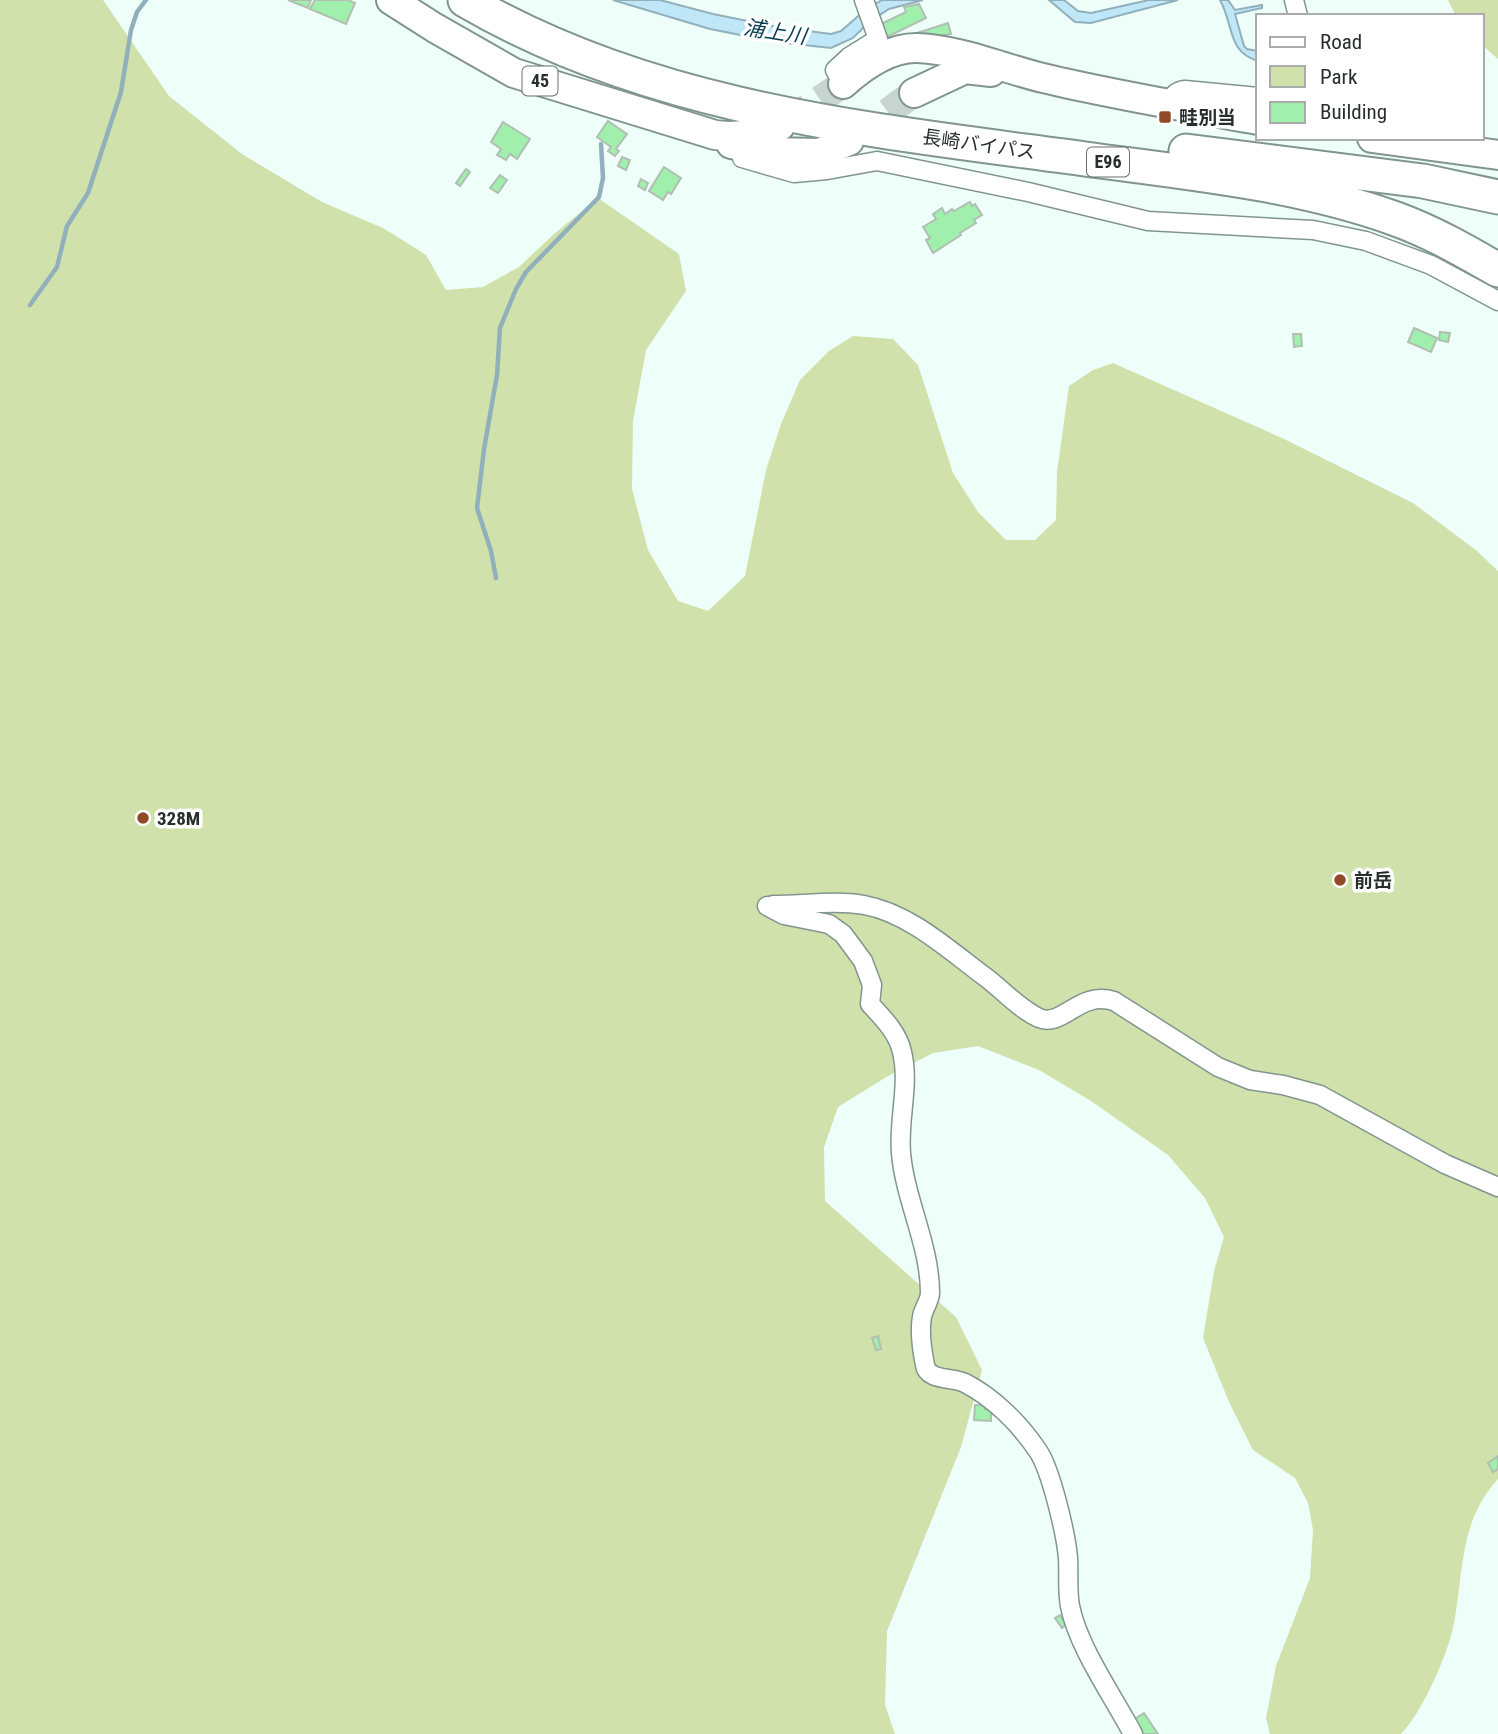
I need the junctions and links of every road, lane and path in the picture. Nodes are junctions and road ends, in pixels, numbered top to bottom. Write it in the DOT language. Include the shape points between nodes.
graph roads {
  1 [pos="391,0"];
  2 [pos="465,0"];
  3 [pos="513,0"];
  4 [pos="863,0"];
  5 [pos="1042,78"];
  6 [pos="843,84"];
  7 [pos="914,93"];
  8 [pos="1256,97"];
  9 [pos="1168,104"];
  10 [pos="1256,120"];
  11 [pos="780,126"];
  12 [pos="703,132"];
  13 [pos="1387,140"];
  14 [pos="849,141"];
  15 [pos="742,147"];
  16 [pos="1498,155"];
  17 [pos="1498,197"];
  18 [pos="1498,270"];
  19 [pos="1498,301"];
  20 [pos="1498,1186"];
  21 [pos="1133,1734"];
  1 -- 12 [label="main road, 45" via="514,73"];
  2 -- 18 [label="highway, 長崎バイパス / E96" via="577,55 705,98 875,130 1171,170 1334,200 1397,220"];
  3 -- 17 [label="highway, 長崎バイパス / E96" via="585,35 732,81 879,108 1423,181"];
  4 -- 6 [label="street" via="878,39 835,70"];
  5 -- 6 [label="main road" via="969,56 917,48 865,64"];
  5 -- 7 [label="main road" via="965,69"];
  5 -- 9 [label="main road"];
  8 -- 9 [label="street" via="1185,90"];
  9 -- 10 [label="main road"];
  11 -- 12 [label="main road, 45" via="731,137"];
  12 -- 15 [label="main road, 45"];
  13 -- 16 [label="main road"];
  14 -- 15 [label="main road, 45" via="820,153"];
  15 -- 19 [label="street" via="742,158 794,173 877,161 1148,221 1313,230 1366,241 1430,265"];
  20 -- 21 [label="street" via="1445,1164 1320,1095 1250,1080 1218,1067 1114,1001 1101,997 1058,1017 1042,1019 897,915 865,905 767,906 784,915 829,924 844,934 863,961 872,985 870,1004 891,1027 902,1051 900,1150 930,1295 922,1317 925,1369 932,1376 961,1381 983,1393 1040,1452 1068,1556 1070,1605 1080,1637"];
}
